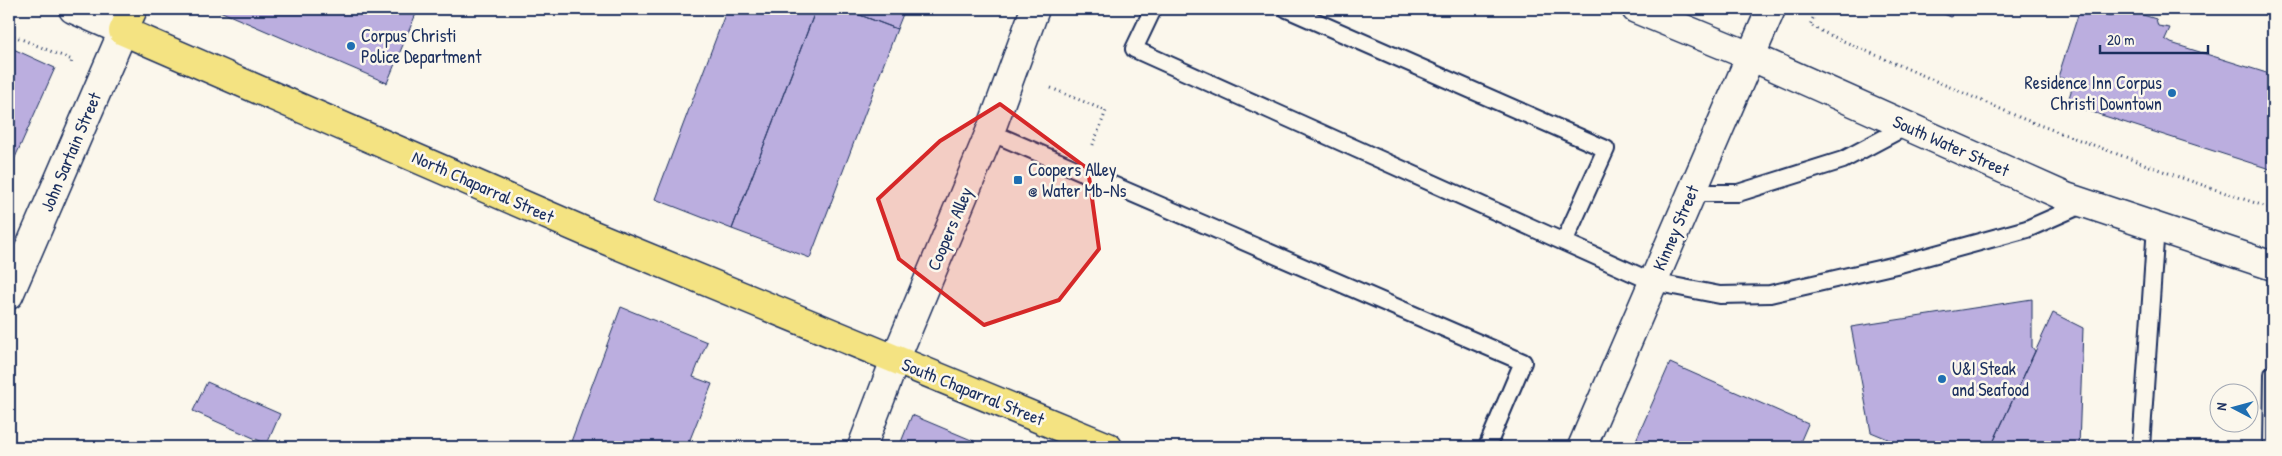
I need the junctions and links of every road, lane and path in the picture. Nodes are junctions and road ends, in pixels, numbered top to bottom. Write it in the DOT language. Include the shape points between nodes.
graph roads {
  1 [pos="72,9"];
  2 [pos="1035,9"];
  3 [pos="1153,9"];
  4 [pos="1287,9"];
  5 [pos="1636,9"];
  6 [pos="1771,9"];
  7 [pos="1817,9"];
  8 [pos="1317,15"];
  9 [pos="128,20"];
  10 [pos="9,34"];
  11 [pos="1750,56"];
  12 [pos="69,68"];
  13 [pos="1051,88"];
  14 [pos="1907,126"];
  15 [pos="990,132"];
  16 [pos="1089,156"];
  17 [pos="1691,193"];
  18 [pos="2086,203"];
  19 [pos="2273,208"];
  20 [pos="2156,226"];
  21 [pos="1564,242"];
  22 [pos="2273,266"];
  23 [pos="1653,282"];
  24 [pos="9,295"];
  25 [pos="895,360"];
  26 [pos="2273,374"];
  27 [pos="2273,410"];
  28 [pos="862,447"];
  29 [pos="1108,447"];
  30 [pos="1486,447"];
  31 [pos="1582,447"];
  32 [pos="2141,447"];
  33 [pos="2272,447"];
  1 -- 9 [label="street, North Chaparral Street"];
  2 -- 15 [label="street, Coopers Alley"];
  3 -- 21 [label="lane" via="1134,50"];
  4 -- 8 [label="lane"];
  5 -- 11 [label="street, South Water Street"];
  6 -- 11 [label="street, Kinney Street"];
  7 -- 19 [label="path" via="1810,25 1825,33 2026,120"];
  8 -- 21 [label="lane" via="1606,149"];
  9 -- 24 [label="street, John Sartain Street"];
  9 -- 25 [label="main road, North Chaparral Street" via="591,234"];
  10 -- 12 [label="path" via="72,60"];
  11 -- 14 [label="street, South Water Street"];
  11 -- 17 [label="street, Kinney Street"];
  13 -- 16 [label="path" via="1106,111"];
  14 -- 17 [label="lane" via="1843,160 1738,193"];
  14 -- 18 [label="street, South Water Street"];
  15 -- 25 [label="street, Coopers Alley"];
  15 -- 30 [label="lane" via="1523,362"];
  17 -- 23 [label="street, Kinney Street"];
  18 -- 20 [label="street, South Water Street"];
  18 -- 23 [label="lane" via="2028,230 1770,294 1720,295"];
  20 -- 22 [label="street, South Water Street"];
  20 -- 32 [label="lane"];
  21 -- 23 [label="lane"];
  23 -- 31 [label="street, Kinney Street"];
  25 -- 28 [label="street, Coopers Alley"];
  25 -- 29 [label="main road, South Chaparral Street"];
  26 -- 27 [label="lane"];
  27 -- 33 [label="lane"];
}
